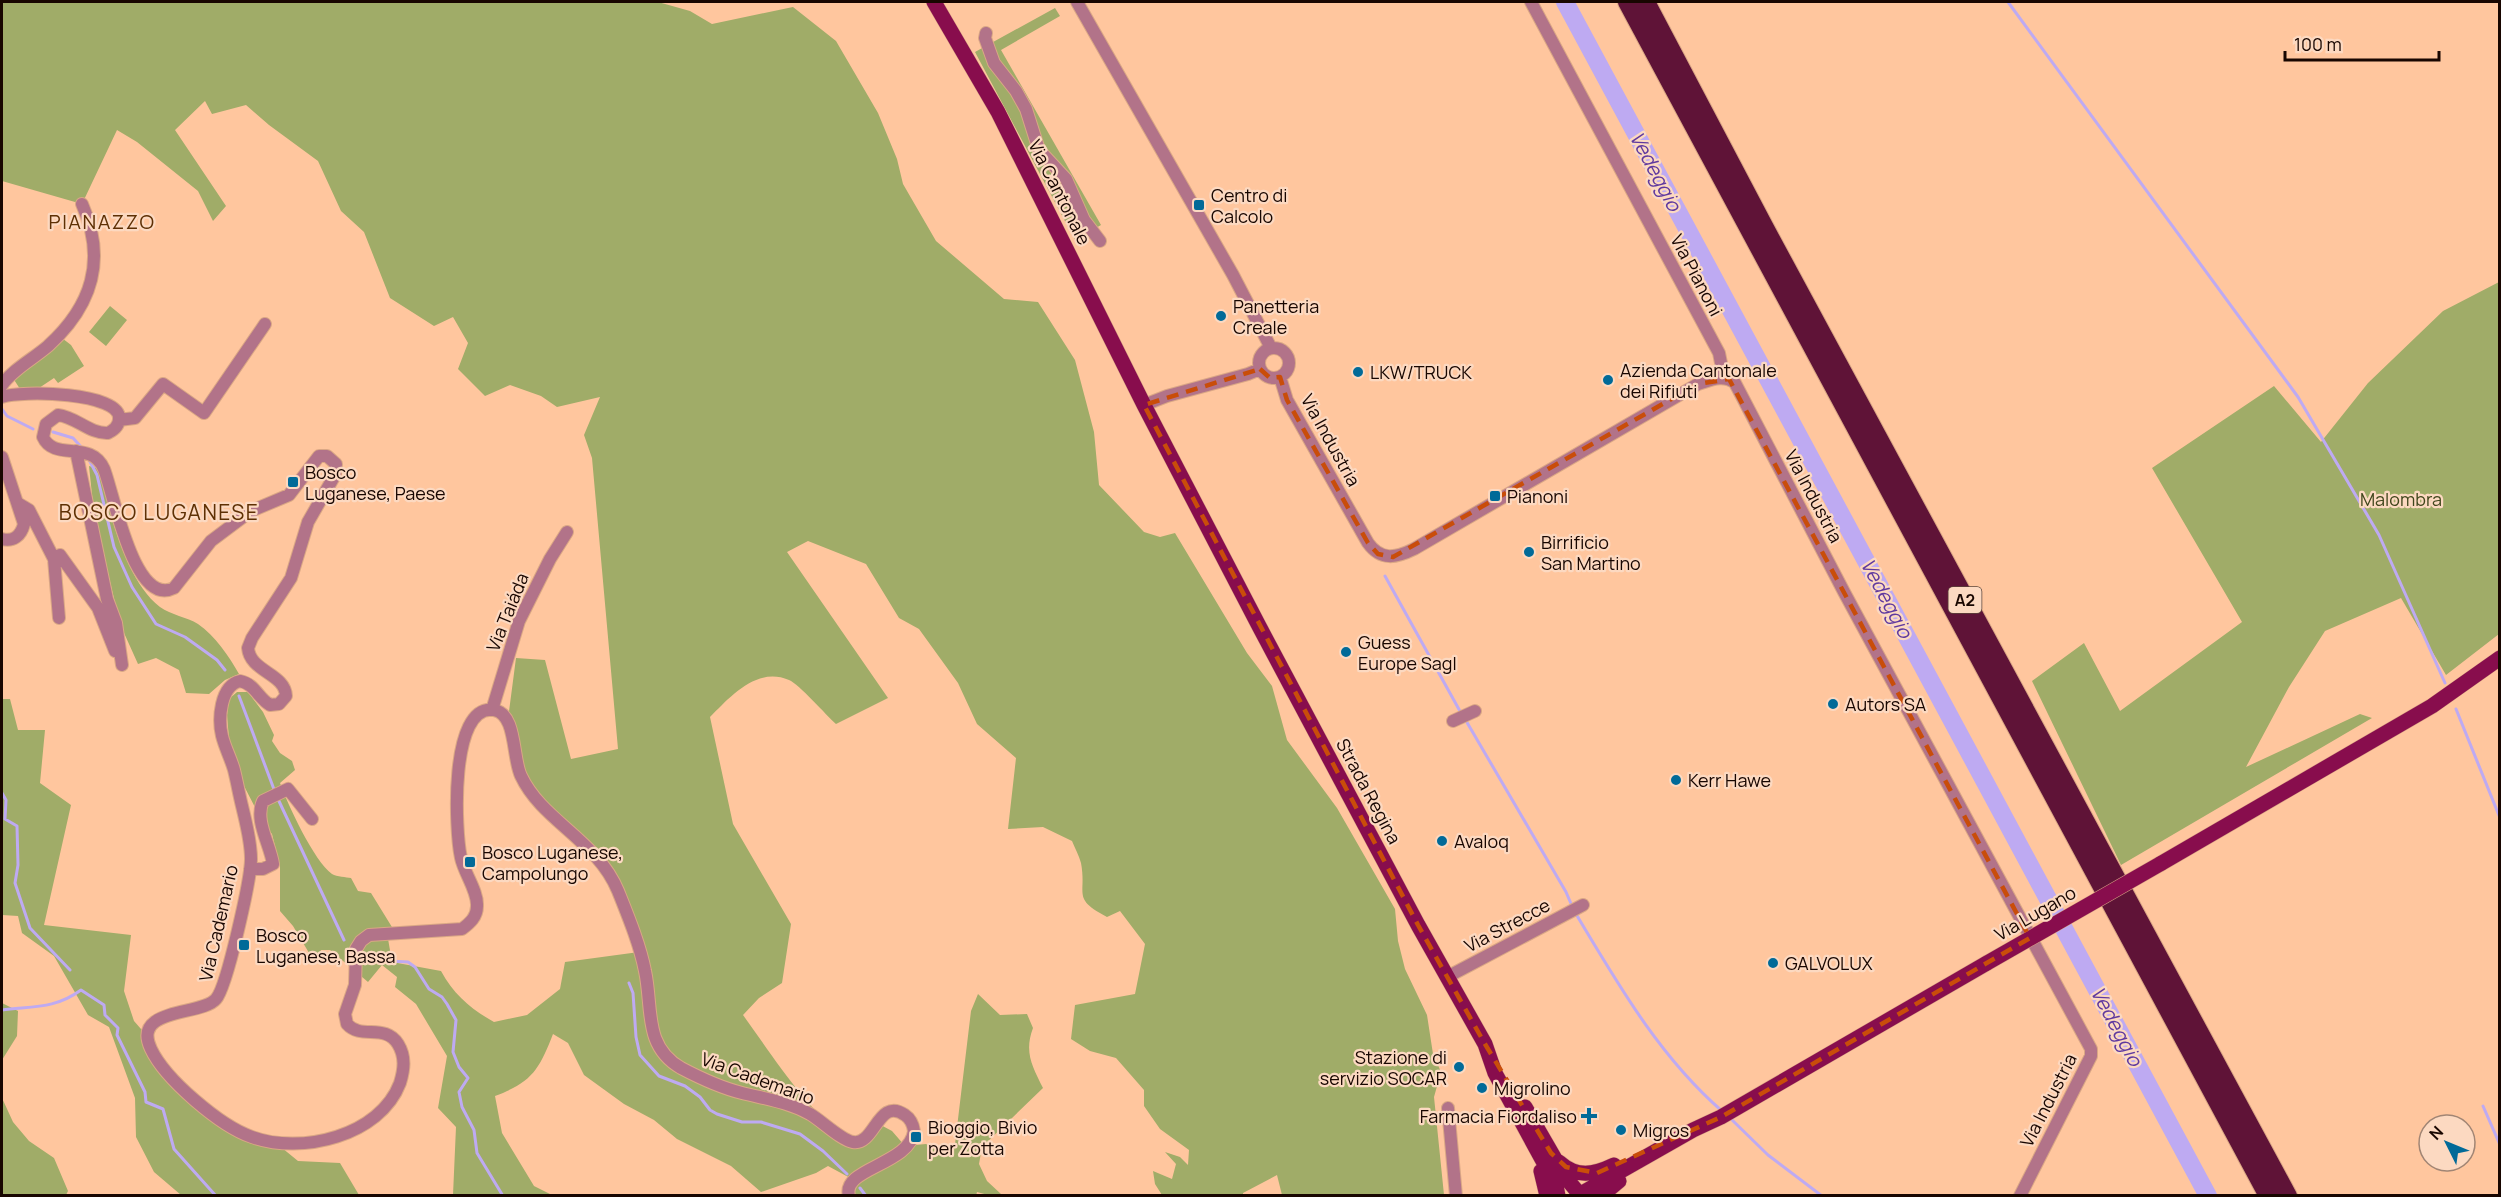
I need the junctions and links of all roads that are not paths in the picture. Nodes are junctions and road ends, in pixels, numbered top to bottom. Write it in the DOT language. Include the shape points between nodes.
graph roads {
  1 [pos="934,2"];
  2 [pos="1077,2"];
  3 [pos="1531,2"];
  4 [pos="1627,2"];
  5 [pos="1646,2"];
  6 [pos="986,33"];
  7 [pos="82,204"];
  8 [pos="1100,241"];
  9 [pos="266,324"];
  10 [pos="1271,348"];
  11 [pos="1260,369"];
  12 [pos="1280,377"];
  13 [pos="1724,378"];
  14 [pos="2,385"];
  15 [pos="2,397"];
  16 [pos="1144,405"];
  17 [pos="119,420"];
  18 [pos="81,452"];
  19 [pos="2,457"];
  20 [pos="19,504"];
  21 [pos="567,532"];
  22 [pos="2,539"];
  23 [pos="54,559"];
  24 [pos="59,618"];
  25 [pos="2499,658"];
  26 [pos="492,710"];
  27 [pos="1472,712"];
  28 [pos="1455,720"];
  29 [pos="312,819"];
  30 [pos="250,869"];
  31 [pos="1583,905"];
  32 [pos="1447,977"];
  33 [pos="1485,1044"];
  34 [pos="1448,1108"];
  35 [pos="1515,1110"];
  36 [pos="1726,1114"];
  37 [pos="1690,1131"];
  38 [pos="1551,1153"];
  39 [pos="1583,1193"];
  40 [pos="849,1196"];
  41 [pos="1456,1196"];
  42 [pos="1547,1196"];
  43 [pos="1559,1196"];
  44 [pos="1601,1196"];
  45 [pos="2020,1196"];
  46 [pos="2268,1196"];
  47 [pos="2288,1196"];
  1 -- 16 [label="main road, Via Cantonale" via="998,112"];
  2 -- 10 [label="street"];
  3 -- 13 [label="street, Via Pianoni" via="1719,353"];
  4 -- 46 [label="highway, A2"];
  5 -- 47 [label="highway, A2"];
  6 -- 8 [label="street" via="994,63 1026,109 1039,150 1066,179 1084,220"];
  7 -- 14 [label="street" via="94,241 88,293 53,340"];
  9 -- 17 [label="street" via="204,413 163,384 135,418"];
  10 -- 11 [label="street" via="1262,354"];
  10 -- 12 [label="street" via="1282,350 1289,357 1288,369"];
  11 -- 12 [label="street" via="1270,378"];
  11 -- 16 [label="street"];
  12 -- 13 [label="street, Via Industria" via="1287,400 1368,543 1378,554 1389,557 1414,549 1698,384"];
  13 -- 45 [label="street, Via Industria" via="1738,388 2091,1049 2091,1056"];
  15 -- 17 [label="street" via="43,393 80,397 111,405 119,413"];
  16 -- 32 [label="main road, Strada Regina"];
  17 -- 18 [label="street" via="116,428 104,434 63,415 50,420 44,429 45,441 57,448"];
  18 -- 23 [label="street" via="123,665 98,608 60,555"];
  18 -- 30 [label="street, Via Cademario" via="95,456 104,470 138,570 149,584 168,591 183,579 223,530 251,511 289,495 319,456 327,456 336,464 335,475 308,522 291,578 248,648 253,661 281,683 286,696 279,704 270,705 252,686 240,681 230,687 223,702 221,734 247,828"];
  19 -- 20 [label="street"];
  20 -- 22 [label="street" via="23,529 16,538"];
  20 -- 23 [label="street" via="29,510"];
  21 -- 26 [label="street, Via Taiáda" via="519,621"];
  23 -- 24 [label="street"];
  25 -- 36 [label="main road, Via Lugano, bridge" via="2432,706"];
  26 -- 30 [label="street, Via Cademario" via="481,711 473,720 459,767 457,835 461,859 478,904 476,915 462,929 369,935 361,941 354,958 355,985 345,1021 356,1031 381,1032 393,1037 402,1051 404,1069 386,1109 342,1134 276,1143 238,1131 187,1094 150,1047 150,1032 158,1020 207,1006 220,992"];
  26 -- 40 [label="street, Via Cademario" via="502,713 509,723 516,761 525,783 595,854 618,890 645,968 653,1036 667,1058 732,1090 794,1106 851,1142 866,1138 888,1112 909,1118 914,1131 909,1142 881,1165 852,1179"];
  27 -- 28 [label="street"];
  29 -- 30 [label="street" via="288,789 263,801 261,820 273,864"];
  31 -- 32 [label="street, Via Strecce"];
  32 -- 33 [label="main road, Strada Regina"];
  33 -- 35 [label="main road, Strada Regina"];
  33 -- 38 [label="main road"];
  34 -- 41 [label="street"];
  35 -- 42 [label="main road" via="1542,1173"];
  35 -- 43 [label="main road, Strada Regina"];
  36 -- 37 [label="main road, Via Lugano"];
  36 -- 44 [label="main road" via="1613,1184"];
  37 -- 38 [label="main road" via="1675,1134 1593,1174 1573,1171"];
  37 -- 39 [label="main road, Via Lugano"];
  38 -- 39 [label="main road" via="1570,1184"];
  39 -- 43 [label="main road, Via Lugano" via="1570,1190"];
}
